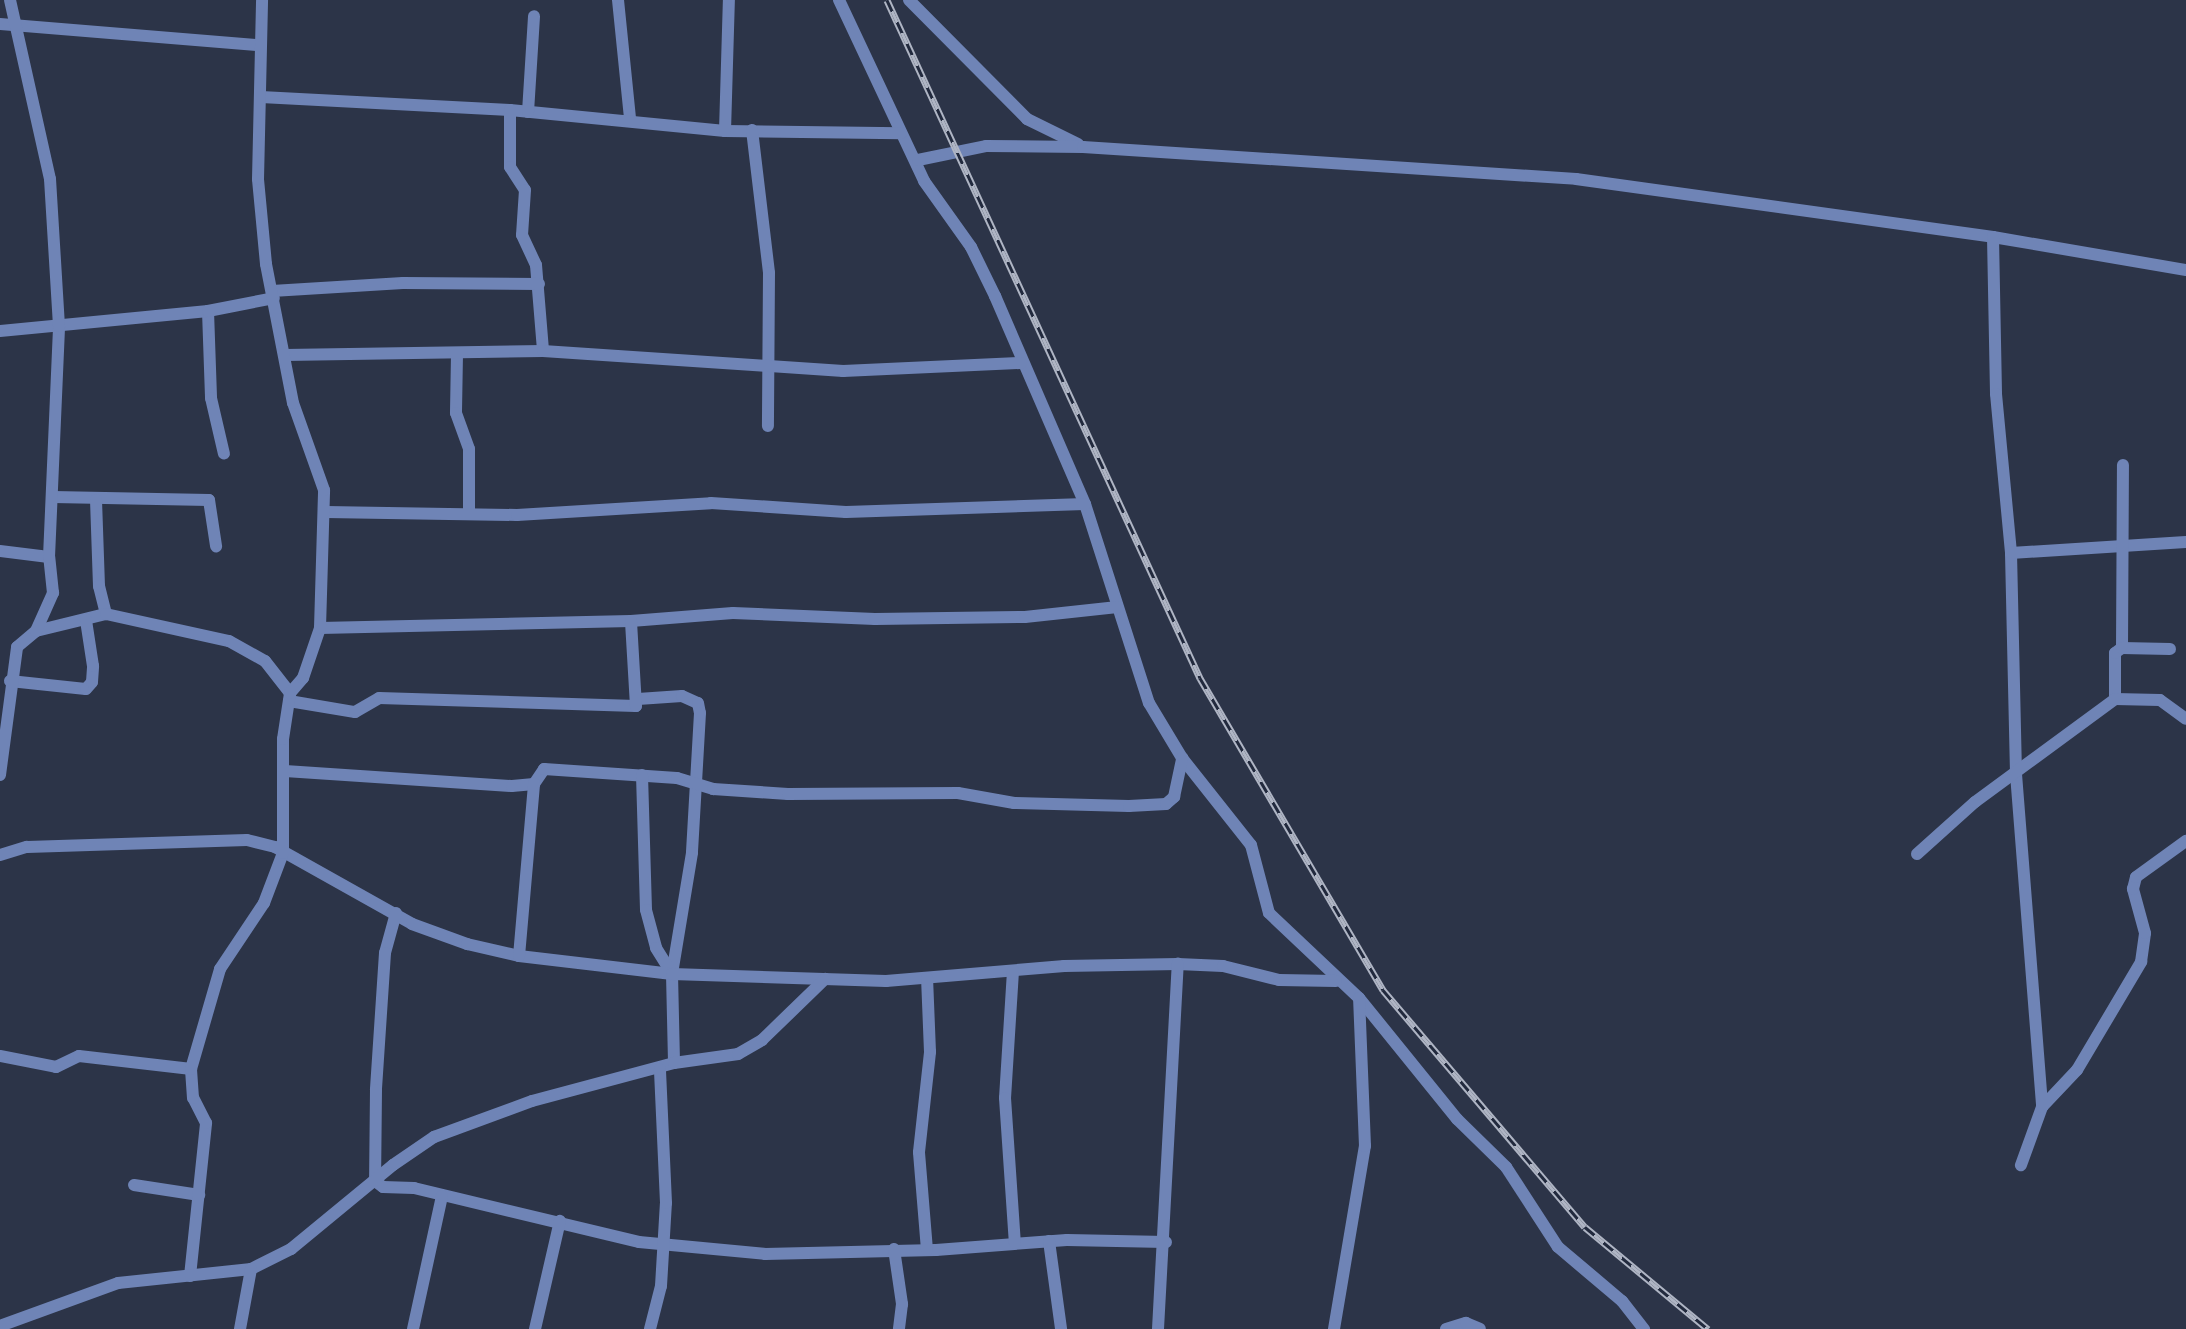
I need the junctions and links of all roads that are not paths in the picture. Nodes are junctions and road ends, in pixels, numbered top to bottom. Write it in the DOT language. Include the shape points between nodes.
graph roads {
  1 [pos="10,0"];
  2 [pos="262,0"];
  3 [pos="618,0"];
  4 [pos="729,0"];
  5 [pos="839,0"];
  6 [pos="909,0"];
  7 [pos="534,16"];
  8 [pos="6,24"];
  9 [pos="258,45"];
  10 [pos="261,97"];
  11 [pos="510,110"];
  12 [pos="528,112"];
  13 [pos="630,119"];
  14 [pos="752,130"];
  15 [pos="725,131"];
  16 [pos="901,133"];
  17 [pos="1083,147"];
  18 [pos="918,160"];
  19 [pos="1993,237"];
  20 [pos="2186,270"];
  21 [pos="539,284"];
  22 [pos="273,295"];
  23 [pos="208,311"];
  24 [pos="59,326"];
  25 [pos="0,331"];
  26 [pos="543,351"];
  27 [pos="457,354"];
  28 [pos="285,355"];
  29 [pos="1021,363"];
  30 [pos="766,366"];
  31 [pos="768,426"];
  32 [pos="224,454"];
  33 [pos="2123,465"];
  34 [pos="53,497"];
  35 [pos="96,500"];
  36 [pos="1085,504"];
  37 [pos="326,512"];
  38 [pos="469,512"];
  39 [pos="2186,542"];
  40 [pos="216,546"];
  41 [pos="2123,549"];
  42 [pos="0,551"];
  43 [pos="2011,553"];
  44 [pos="49,557"];
  45 [pos="1117,607"];
  46 [pos="106,614"];
  47 [pos="86,620"];
  48 [pos="631,621"];
  49 [pos="320,628"];
  50 [pos="36,631"];
  51 [pos="2122,648"];
  52 [pos="2170,649"];
  53 [pos="10,681"];
  54 [pos="289,697"];
  55 [pos="638,699"];
  56 [pos="2115,699"];
  57 [pos="2186,719"];
  58 [pos="2,729"];
  59 [pos="1182,758"];
  60 [pos="285,771"];
  61 [pos="2016,774"];
  62 [pos="0,775"];
  63 [pos="642,775"];
  64 [pos="693,783"];
  65 [pos="534,784"];
  66 [pos="2186,841"];
  67 [pos="283,853"];
  68 [pos="1917,854"];
  69 [pos="0,855"];
  70 [pos="396,913"];
  71 [pos="519,956"];
  72 [pos="1178,964"];
  73 [pos="1013,971"];
  74 [pos="672,974"];
  75 [pos="927,978"];
  76 [pos="825,979"];
  77 [pos="1336,981"];
  78 [pos="1359,998"];
  79 [pos="0,1056"];
  80 [pos="674,1063"];
  81 [pos="191,1069"];
  82 [pos="660,1069"];
  83 [pos="2042,1107"];
  84 [pos="2021,1165"];
  85 [pos="375,1181"];
  86 [pos="134,1185"];
  87 [pos="199,1195"];
  88 [pos="442,1196"];
  89 [pos="560,1221"];
  90 [pos="1049,1241"];
  91 [pos="1166,1242"];
  92 [pos="663,1243"];
  93 [pos="1015,1243"];
  94 [pos="894,1249"];
  95 [pos="927,1250"];
  96 [pos="251,1269"];
  97 [pos="190,1276"];
  98 [pos="0,1326"];
  99 [pos="240,1329"];
  100 [pos="413,1329"];
  101 [pos="535,1329"];
  102 [pos="650,1329"];
  103 [pos="899,1329"];
  104 [pos="1061,1329"];
  105 [pos="1158,1329"];
  106 [pos="1334,1329"];
  107 [pos="1446,1329"];
  108 [pos="1480,1329"];
  109 [pos="1644,1329"];
  1 -- 8 [label="street"];
  2 -- 9 [label="street"];
  3 -- 13 [label="street"];
  4 -- 15 [label="street"];
  5 -- 16 [label="street"];
  6 -- 17 [label="street" via="1027,119"];
  7 -- 12 [label="street"];
  8 -- 9 [label="street"];
  8 -- 24 [label="street" via="22,51 50,179"];
  9 -- 10 [label="street"];
  10 -- 11 [label="street"];
  10 -- 22 [label="street" via="258,179"];
  11 -- 12 [label="street"];
  11 -- 21 [label="street" via="510,167 525,190 522,235"];
  12 -- 13 [label="street"];
  13 -- 15 [label="street"];
  14 -- 15 [label="street"];
  14 -- 16 [label="street"];
  14 -- 30 [label="street" via="769,273"];
  16 -- 18 [label="street"];
  17 -- 18 [label="street" via="986,146"];
  17 -- 19 [label="street" via="1576,179"];
  18 -- 29 [label="street" via="924,181 971,247"];
  19 -- 20 [label="street"];
  19 -- 43 [label="street" via="1996,394"];
  21 -- 22 [label="street" via="403,283"];
  21 -- 26 [label="street"];
  22 -- 23 [label="street"];
  22 -- 28 [label="street"];
  23 -- 24 [label="street"];
  23 -- 32 [label="street" via="211,398"];
  24 -- 25 [label="street"];
  24 -- 34 [label="street"];
  26 -- 27 [label="street"];
  26 -- 30 [label="street"];
  27 -- 28 [label="street"];
  27 -- 38 [label="street" via="456,413 469,449"];
  28 -- 37 [label="street" via="300,433 324,490"];
  29 -- 30 [label="street" via="935,371"];
  29 -- 36 [label="street"];
  30 -- 31 [label="street"];
  33 -- 41 [label="street"];
  34 -- 35 [label="street"];
  34 -- 44 [label="street"];
  35 -- 40 [label="street" via="209,500"];
  35 -- 46 [label="street" via="99,586"];
  36 -- 38 [label="street" via="817,512 711,503 517,515"];
  36 -- 45 [label="street"];
  37 -- 38 [label="street"];
  37 -- 49 [label="street"];
  39 -- 41 [label="street"];
  41 -- 43 [label="street"];
  41 -- 51 [label="street"];
  42 -- 44 [label="street"];
  43 -- 61 [label="street"];
  44 -- 50 [label="street" via="53,593"];
  45 -- 48 [label="street" via="1025,617 875,619 733,613"];
  45 -- 59 [label="street" via="1149,703"];
  46 -- 47 [label="street"];
  46 -- 54 [label="street" via="229,641 265,661"];
  47 -- 50 [label="street"];
  47 -- 53 [label="street" via="93,666 86,689"];
  48 -- 49 [label="street"];
  48 -- 55 [label="street"];
  49 -- 54 [label="street" via="303,678"];
  50 -- 53 [label="street" via="17,647"];
  51 -- 52 [label="street"];
  51 -- 56 [label="street" via="2113,657"];
  53 -- 58 [label="street"];
  54 -- 55 [label="street" via="355,712 379,698 621,707 636,706"];
  54 -- 60 [label="street"];
  55 -- 64 [label="street" via="682,696 698,703"];
  56 -- 57 [label="street" via="2160,700"];
  56 -- 61 [label="street"];
  58 -- 62 [label="street"];
  59 -- 64 [label="street" via="1174,797 1166,804 1129,806 1014,803 958,793 788,794"];
  59 -- 77 [label="street" via="1251,845 1269,913"];
  60 -- 65 [label="street"];
  60 -- 67 [label="street"];
  61 -- 68 [label="street"];
  61 -- 83 [label="street"];
  63 -- 64 [label="street"];
  63 -- 65 [label="street" via="544,769"];
  63 -- 74 [label="street" via="646,910 656,948"];
  64 -- 74 [label="street" via="692,853"];
  65 -- 71 [label="street"];
  66 -- 83 [label="street" via="2136,877 2133,889 2145,933 2141,962 2077,1070"];
  67 -- 69 [label="street" via="247,840 222,840 27,847"];
  67 -- 70 [label="street"];
  67 -- 81 [label="street" via="264,903 220,969"];
  70 -- 71 [label="street" via="437,934"];
  70 -- 85 [label="street" via="385,953"];
  71 -- 74 [label="street"];
  72 -- 73 [label="street"];
  72 -- 77 [label="street" via="1223,966 1279,980"];
  72 -- 91 [label="street"];
  73 -- 75 [label="street"];
  73 -- 93 [label="street" via="1005,1098"];
  74 -- 76 [label="street"];
  74 -- 80 [label="street"];
  75 -- 76 [label="street"];
  75 -- 95 [label="street" via="930,1052 919,1152"];
  76 -- 80 [label="street" via="762,1040 738,1054"];
  77 -- 78 [label="street"];
  78 -- 106 [label="street" via="1365,1136"];
  78 -- 109 [label="street" via="1457,1119 1506,1167 1558,1247 1622,1301"];
  79 -- 81 [label="street" via="56,1067 79,1056"];
  80 -- 82 [label="street"];
  81 -- 87 [label="street" via="193,1098 206,1123"];
  82 -- 85 [label="street" via="532,1101 434,1137"];
  82 -- 92 [label="street"];
  83 -- 84 [label="street"];
  85 -- 88 [label="street" via="390,1189 404,1186"];
  85 -- 96 [label="street" via="291,1249"];
  86 -- 87 [label="street"];
  87 -- 97 [label="street"];
  88 -- 89 [label="street"];
  88 -- 100 [label="street"];
  89 -- 92 [label="street"];
  89 -- 101 [label="street"];
  90 -- 91 [label="street"];
  90 -- 93 [label="street"];
  90 -- 104 [label="street"];
  91 -- 105 [label="street"];
  92 -- 94 [label="street" via="765,1254"];
  92 -- 102 [label="street" via="661,1286"];
  93 -- 95 [label="street"];
  94 -- 95 [label="street"];
  94 -- 103 [label="street" via="902,1304"];
  96 -- 97 [label="street"];
  96 -- 99 [label="street"];
  97 -- 98 [label="street" via="118,1283"];
  107 -- 108 [label="street" via="1466,1323"];
}
